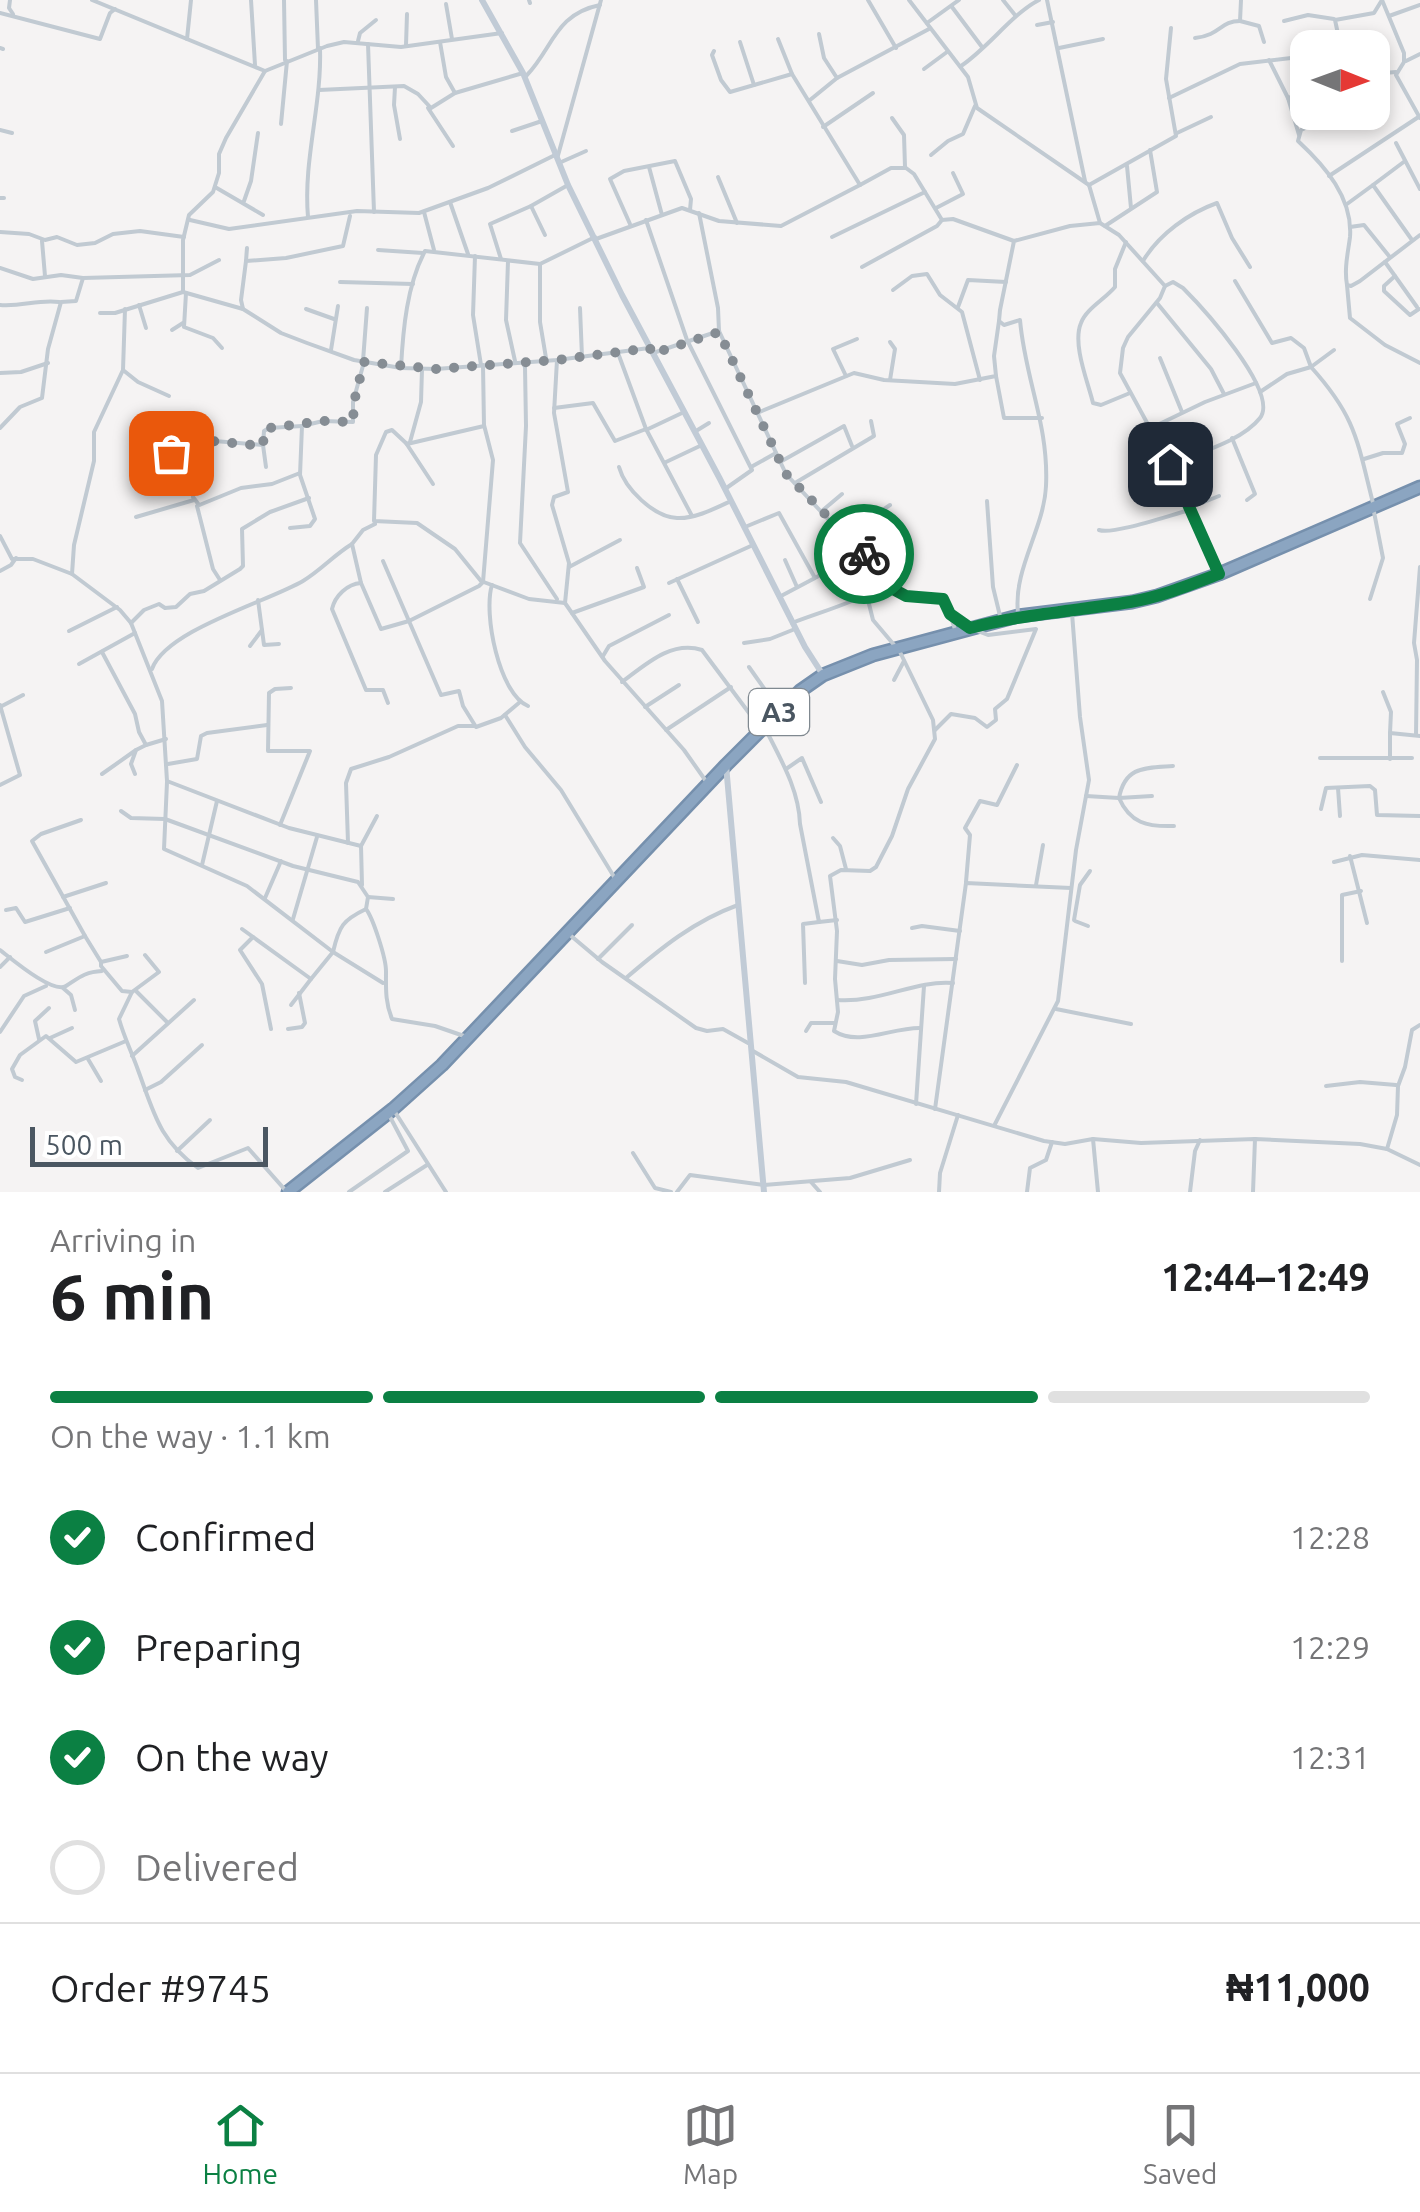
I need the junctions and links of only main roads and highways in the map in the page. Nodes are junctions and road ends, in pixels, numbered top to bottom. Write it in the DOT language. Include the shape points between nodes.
graph roads {
  1 [pos="1420,487"];
  2 [pos="288,1192"];
  1 -- 2 [label="highway, A3" via="1219,574 1132,602 1001,620 823,675 726,765 468,1038 391,1111"];
}
